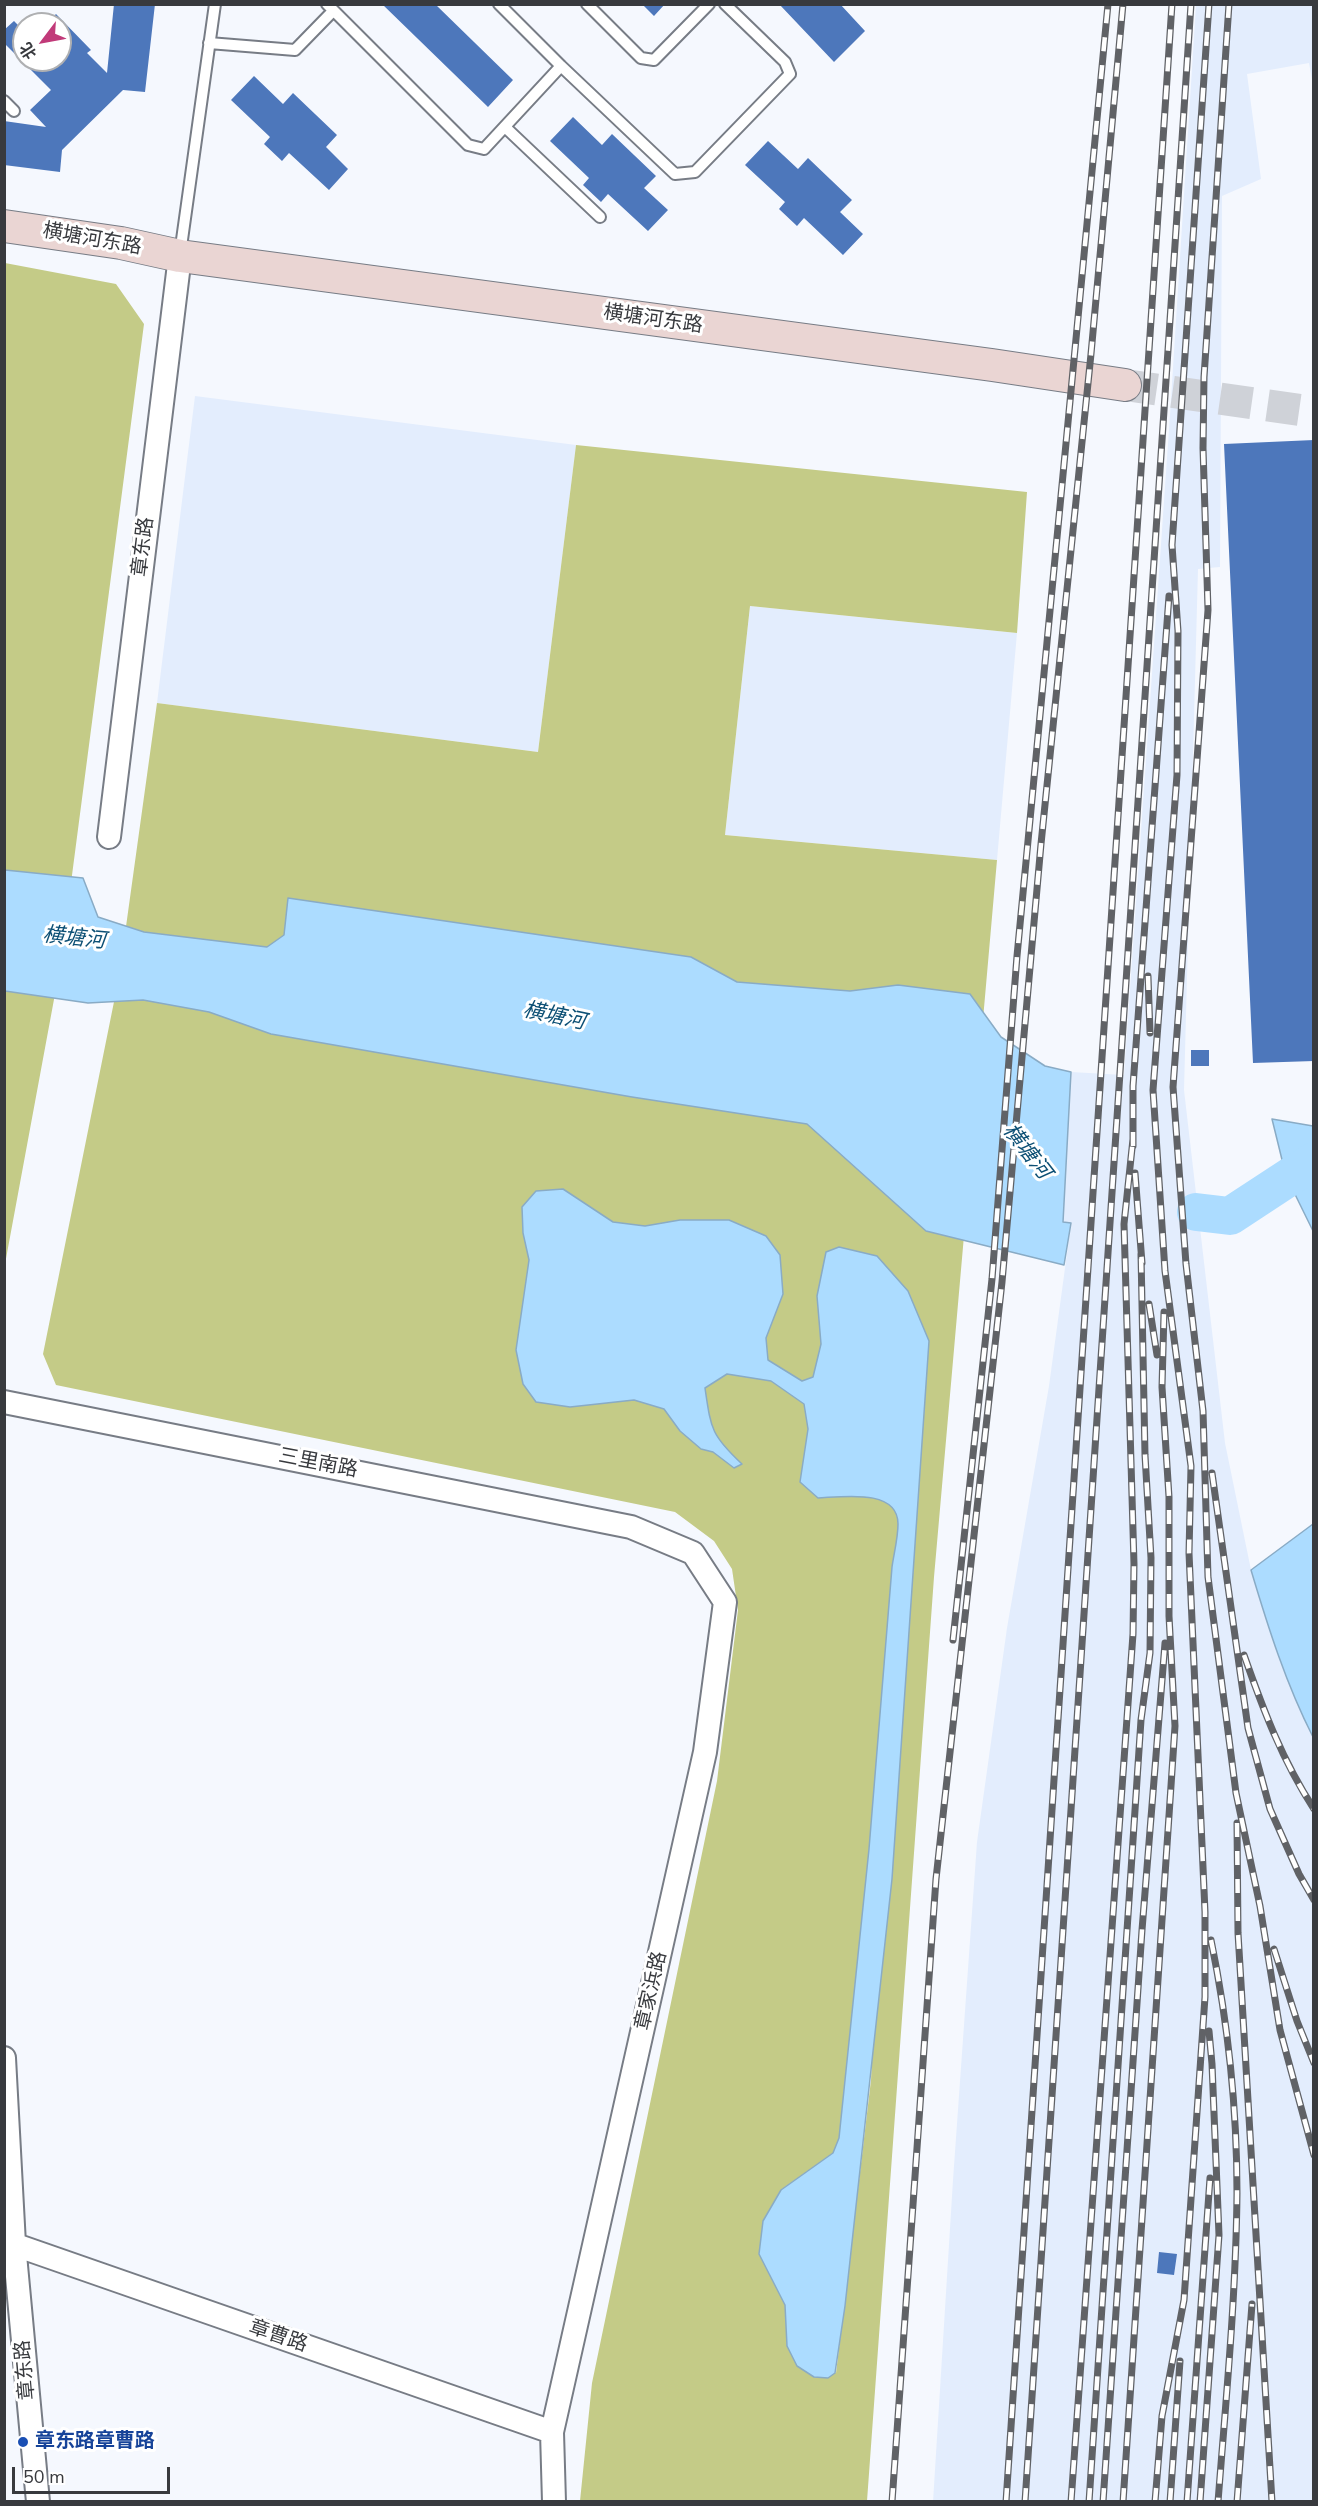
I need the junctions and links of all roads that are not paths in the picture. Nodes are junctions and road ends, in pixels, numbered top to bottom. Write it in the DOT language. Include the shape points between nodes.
graph roads {
  1 [pos="215,4"];
  2 [pos="500,4"];
  3 [pos="587,4"];
  4 [pos="709,4"];
  5 [pos="725,4"];
  6 [pos="330,8"];
  7 [pos="210,43"];
  8 [pos="561,66"];
  9 [pos="4,101"];
  10 [pos="14,111"];
  11 [pos="505,127"];
  12 [pos="600,218"];
  13 [pos="4,226"];
  14 [pos="4,242"];
  15 [pos="180,256"];
  16 [pos="1125,385"];
  17 [pos="109,837"];
  18 [pos="4,1401"];
  19 [pos="631,1527"];
  20 [pos="4,2058"];
  21 [pos="9,2243"];
  22 [pos="552,2432"];
  23 [pos="38,2502"];
  24 [pos="554,2502"];
  1 -- 7 [label="lane"];
  2 -- 8 [label="lane"];
  3 -- 4 [label="lane" via="641,58 654,60"];
  5 -- 8 [label="lane" via="785,62 790,74 695,172 675,174"];
  6 -- 7 [label="lane" via="295,50"];
  6 -- 11 [label="lane" via="468,145 484,149"];
  7 -- 15 [label="lane"];
  8 -- 11 [label="lane"];
  9 -- 10 [label="lane"];
  11 -- 12 [label="lane"];
  13 -- 15 [label="main road, 横塘河东路"];
  14 -- 15 [label="main road, 横塘河东路" via="119,260"];
  15 -- 16 [label="main road, 横塘河东路"];
  15 -- 17 [label="street, 章东路"];
  18 -- 19 [label="street, 三里南路"];
  19 -- 22 [label="street, 章家浜路" via="693,1553 725,1602 705,1752"];
  20 -- 21 [label="street, 章东路"];
  21 -- 22 [label="street, 章曹路"];
  21 -- 23 [label="street, 章东路"];
  22 -- 24 [label="street, 章家浜路"];
}
